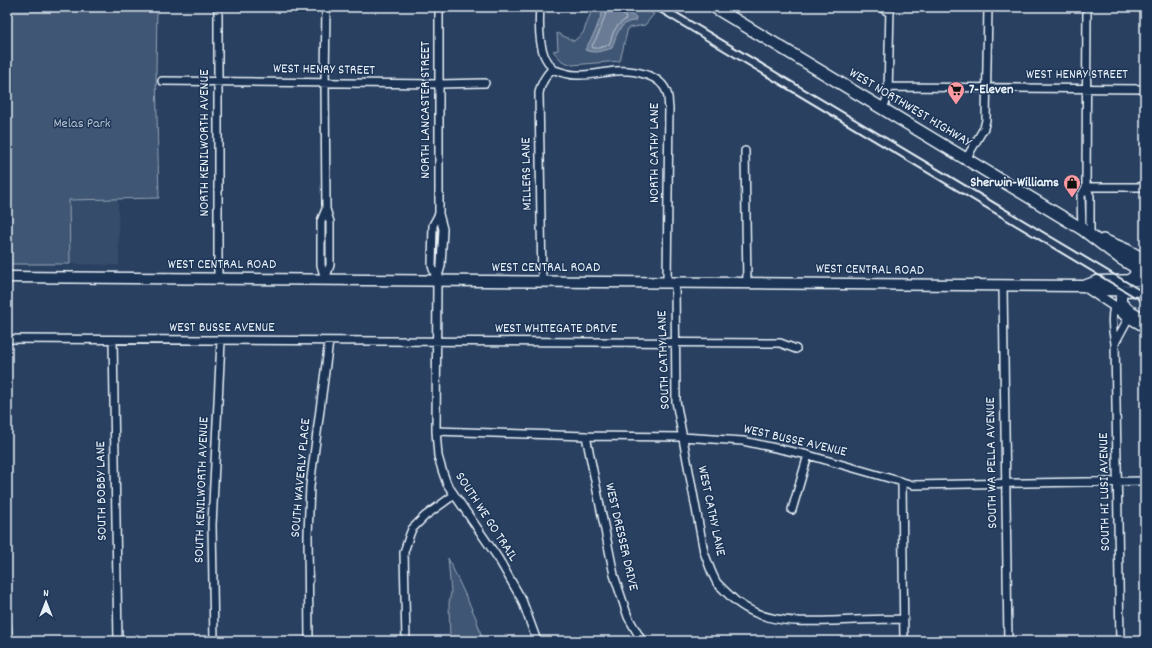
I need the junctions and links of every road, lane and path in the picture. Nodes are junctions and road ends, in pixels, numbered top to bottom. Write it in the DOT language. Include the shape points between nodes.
graph roads {
  1 [pos="218,7"];
  2 [pos="326,7"];
  3 [pos="440,7"];
  4 [pos="540,7"];
  5 [pos="714,7"];
  6 [pos="880,7"];
  7 [pos="988,7"];
  8 [pos="1087,7"];
  9 [pos="890,10"];
  10 [pos="552,69"];
  11 [pos="162,81"];
  12 [pos="218,82"];
  13 [pos="325,83"];
  14 [pos="485,83"];
  15 [pos="439,84"];
  16 [pos="889,87"];
  17 [pos="987,88"];
  18 [pos="1086,88"];
  19 [pos="1145,89"];
  20 [pos="882,109"];
  21 [pos="744,152"];
  22 [pos="966,159"];
  23 [pos="1086,187"];
  24 [pos="1145,187"];
  25 [pos="1086,231"];
  26 [pos="1145,260"];
  27 [pos="1135,267"];
  28 [pos="1145,273"];
  29 [pos="7,277"];
  30 [pos="218,279"];
  31 [pos="325,280"];
  32 [pos="1130,280"];
  33 [pos="1145,280"];
  34 [pos="437,281"];
  35 [pos="542,282"];
  36 [pos="671,282"];
  37 [pos="748,283"];
  38 [pos="1003,286"];
  39 [pos="1084,286"];
  40 [pos="1123,291"];
  41 [pos="1145,291"];
  42 [pos="1114,306"];
  43 [pos="1128,313"];
  44 [pos="1145,319"];
  45 [pos="1145,327"];
  46 [pos="7,339"];
  47 [pos="113,340"];
  48 [pos="221,341"];
  49 [pos="329,341"];
  50 [pos="437,342"];
  51 [pos="675,342"];
  52 [pos="1116,343"];
  53 [pos="796,349"];
  54 [pos="436,431"];
  55 [pos="586,436"];
  56 [pos="682,437"];
  57 [pos="808,455"];
  58 [pos="1118,481"];
  59 [pos="1145,481"];
  60 [pos="902,483"];
  61 [pos="1005,484"];
  62 [pos="454,495"];
  63 [pos="792,510"];
  64 [pos="904,619"];
  65 [pos="7,624"];
  66 [pos="8,641"];
  67 [pos="118,641"];
  68 [pos="214,641"];
  69 [pos="309,641"];
  70 [pos="406,641"];
  71 [pos="537,641"];
  72 [pos="642,641"];
  73 [pos="904,641"];
  74 [pos="1008,641"];
  75 [pos="1120,641"];
  1 -- 12 [label="street, NORTH KENILWORTH AVENUE"];
  2 -- 13 [label="street"];
  3 -- 15 [label="street, NORTH LANCASTER STREET"];
  4 -- 10 [label="street" via="542,44"];
  5 -- 20 [label="main road, WEST NORTHWEST HIGHWAY"];
  6 -- 9 [label="street"];
  7 -- 17 [label="street"];
  8 -- 18 [label="street"];
  9 -- 16 [label="street"];
  10 -- 35 [label="street, MILLERS LANE" via="543,80 539,93"];
  10 -- 36 [label="street, NORTH CATHY LANE" via="577,75 618,71 646,75 661,83 667,93"];
  11 -- 12 [label="street, WEST HENRY STREET"];
  12 -- 13 [label="street, WEST HENRY STREET"];
  12 -- 30 [label="street, NORTH KENILWORTH AVENUE"];
  13 -- 15 [label="street, WEST HENRY STREET"];
  13 -- 31 [label="street" via="326,209 321,221 321,265"];
  14 -- 15 [label="street, WEST HENRY STREET"];
  15 -- 34 [label="street, NORTH LANCASTER STREET" via="439,214 443,229 441,266"];
  16 -- 17 [label="street, WEST HENRY STREET"];
  16 -- 20 [label="street" via="888,97"];
  17 -- 18 [label="street, WEST HENRY STREET"];
  17 -- 22 [label="street" via="986,124"];
  18 -- 19 [label="street, WEST HENRY STREET"];
  18 -- 23 [label="street"];
  20 -- 22 [label="main road, WEST NORTHWEST HIGHWAY"];
  21 -- 37 [label="street"];
  22 -- 25 [label="main road, WEST NORTHWEST HIGHWAY"];
  23 -- 24 [label="street"];
  23 -- 25 [label="street" via="1090,196"];
  25 -- 26 [label="main road, WEST NORTHWEST HIGHWAY"];
  25 -- 27 [label="main road, WEST NORTHWEST HIGHWAY"];
  27 -- 28 [label="main road, WEST NORTHWEST HIGHWAY"];
  27 -- 32 [label="main road" via="1136,275"];
  29 -- 30 [label="main road, WEST CENTRAL ROAD"];
  30 -- 31 [label="main road, WEST CENTRAL ROAD"];
  31 -- 34 [label="main road, WEST CENTRAL ROAD"];
  32 -- 33 [label="main road, WEST CENTRAL ROAD"];
  32 -- 39 [label="main road, WEST CENTRAL ROAD" via="1097,281"];
  34 -- 35 [label="main road, WEST CENTRAL ROAD"];
  34 -- 50 [label="street, SOUTH WE GO TRAIL"];
  35 -- 36 [label="main road, WEST CENTRAL ROAD"];
  36 -- 37 [label="main road, WEST CENTRAL ROAD"];
  36 -- 51 [label="street, SOUTH CATHY LANE"];
  37 -- 38 [label="main road, WEST CENTRAL ROAD"];
  38 -- 39 [label="main road, WEST CENTRAL ROAD"];
  38 -- 61 [label="street, SOUTH WA PELLA AVENUE"];
  39 -- 40 [label="main road, WEST CENTRAL ROAD"];
  39 -- 42 [label="street"];
  40 -- 41 [label="main road, WEST CENTRAL ROAD"];
  40 -- 43 [label="main road" via="1120,295 1121,303"];
  42 -- 43 [label="street"];
  42 -- 52 [label="street, SOUTH HI LUSI AVENUE" via="1112,330"];
  43 -- 44 [label="street"];
  43 -- 45 [label="street"];
  43 -- 52 [label="street, SOUTH HI LUSI AVENUE"];
  46 -- 47 [label="street, WEST BUSSE AVENUE"];
  47 -- 48 [label="street, WEST BUSSE AVENUE"];
  47 -- 67 [label="street, SOUTH BOBBY LANE"];
  48 -- 49 [label="street, WEST BUSSE AVENUE"];
  48 -- 68 [label="street, SOUTH KENILWORTH AVENUE" via="212,525"];
  49 -- 50 [label="street, WEST BUSSE AVENUE"];
  49 -- 69 [label="street, SOUTH WAVERLY PLACE" via="310,486"];
  50 -- 51 [label="street, WEST WHITEGATE DRIVE"];
  50 -- 54 [label="street, SOUTH WE GO TRAIL"];
  51 -- 53 [label="street, WEST WHITEGATE DRIVE" via="780,343"];
  51 -- 56 [label="street, SOUTH CATHY LANE" via="676,401"];
  52 -- 58 [label="street, SOUTH HI LUSI AVENUE"];
  54 -- 55 [label="street, WEST BUSSE AVENUE"];
  54 -- 62 [label="street, SOUTH WE GO TRAIL" via="438,456 447,484"];
  55 -- 56 [label="street, WEST BUSSE AVENUE"];
  55 -- 72 [label="street, WEST DRESSER DRIVE" via="614,575 628,617"];
  56 -- 57 [label="street, WEST BUSSE AVENUE" via="743,441"];
  56 -- 64 [label="street, WEST CATHY LANE" via="704,552 718,583 734,600 762,616 784,620"];
  57 -- 60 [label="street, WEST BUSSE AVENUE"];
  57 -- 63 [label="street"];
  58 -- 59 [label="street, WEST BUSSE AVENUE"];
  58 -- 61 [label="street, WEST BUSSE AVENUE"];
  58 -- 75 [label="street, SOUTH HI LUSI AVENUE"];
  60 -- 61 [label="street, WEST BUSSE AVENUE"];
  60 -- 64 [label="street"];
  61 -- 74 [label="street, SOUTH WA PELLA AVENUE"];
  62 -- 70 [label="street" via="424,516 412,529 404,552"];
  62 -- 71 [label="street, SOUTH WE GO TRAIL" via="498,558 522,600"];
  64 -- 73 [label="street"];
  65 -- 66 [label="street"];
}
